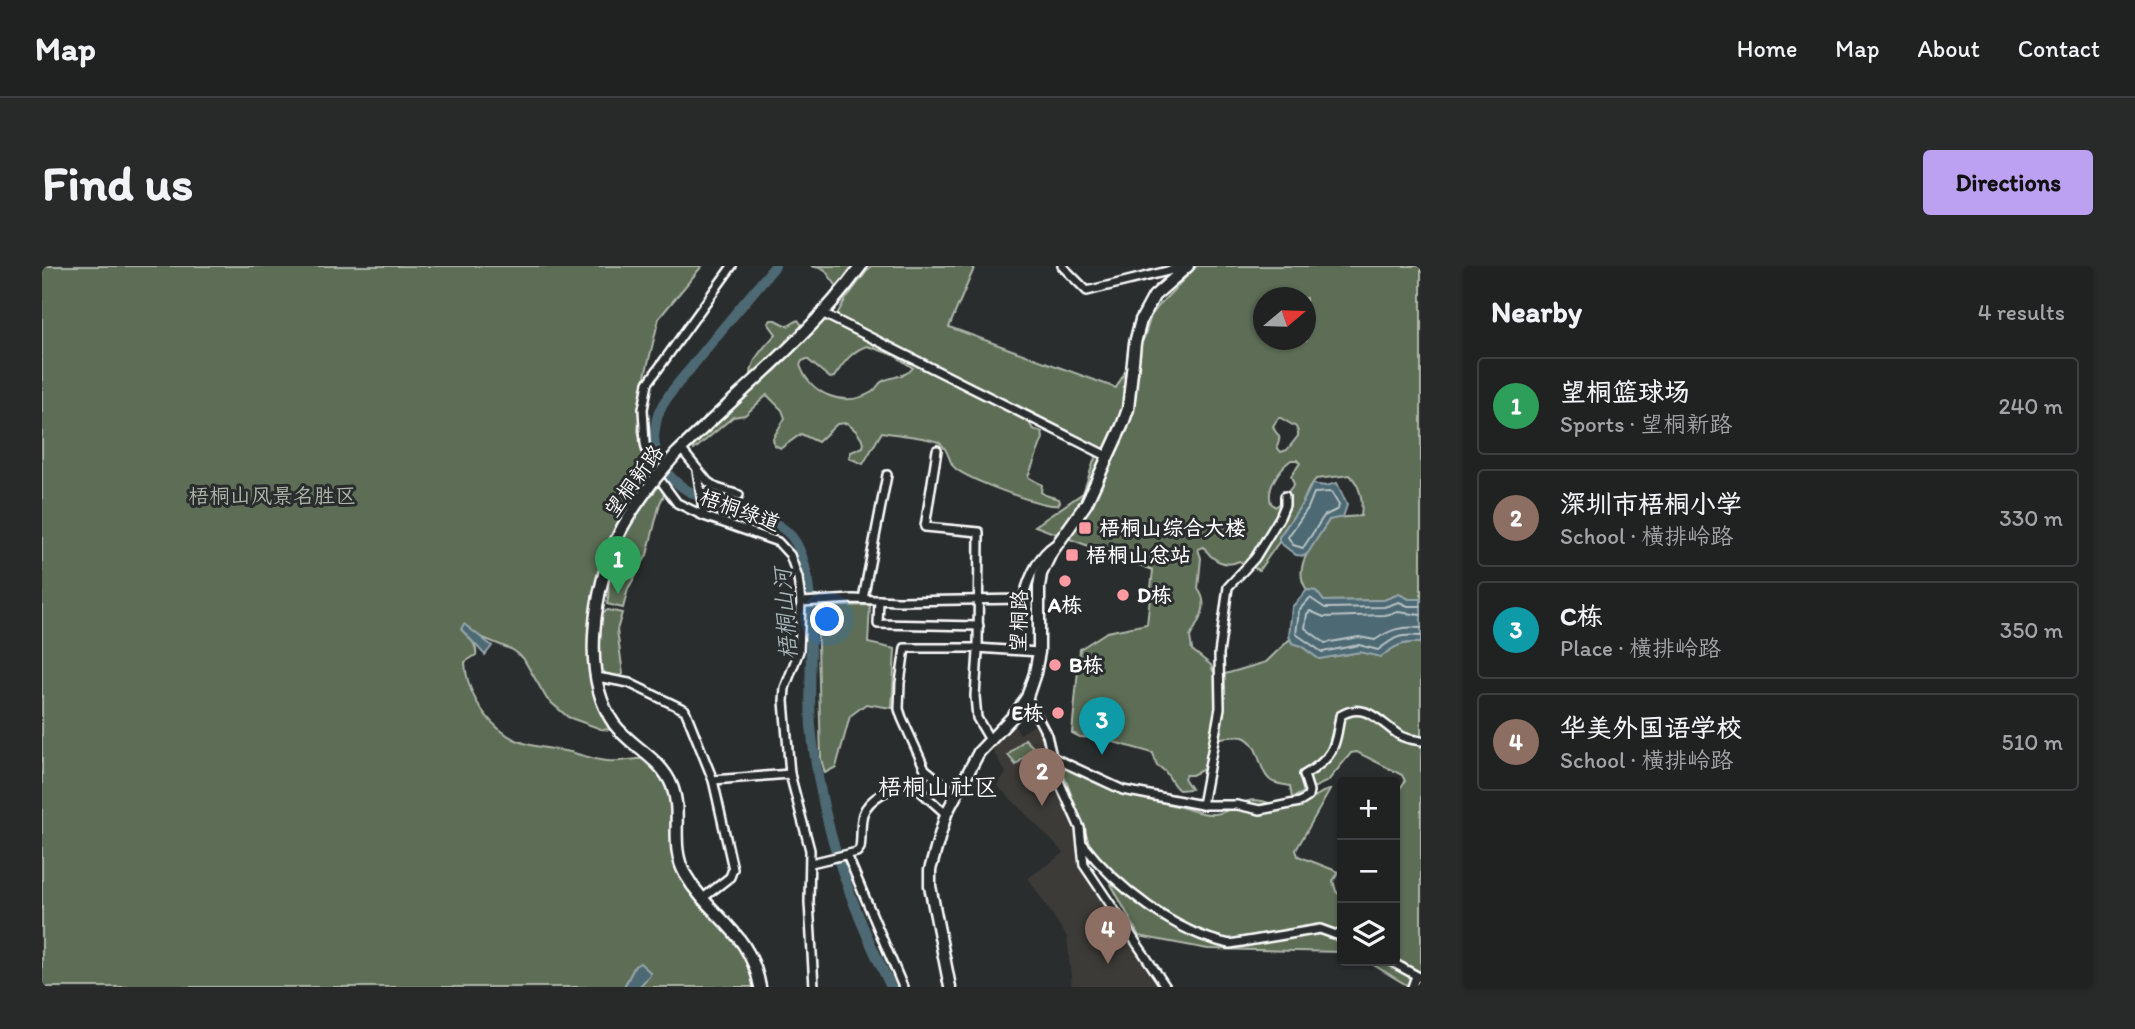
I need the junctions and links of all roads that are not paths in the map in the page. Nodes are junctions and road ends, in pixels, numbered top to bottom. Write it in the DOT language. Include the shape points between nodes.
graph roads {
  1 [pos="732,266"];
  2 [pos="861,266"];
  3 [pos="1062,266"];
  4 [pos="1188,266"];
  5 [pos="824,314"];
  6 [pos="937,450"];
  7 [pos="679,452"];
  8 [pos="1107,456"];
  9 [pos="698,473"];
  10 [pos="887,475"];
  11 [pos="738,495"];
  12 [pos="1285,496"];
  13 [pos="704,513"];
  14 [pos="1057,544"];
  15 [pos="863,599"];
  16 [pos="879,600"];
  17 [pos="979,600"];
  18 [pos="803,602"];
  19 [pos="979,626"];
  20 [pos="978,648"];
  21 [pos="1039,652"];
  22 [pos="597,677"];
  23 [pos="1027,697"];
  24 [pos="990,740"];
  25 [pos="1421,741"];
  26 [pos="1052,757"];
  27 [pos="790,774"];
  28 [pos="713,780"];
  29 [pos="957,795"];
  30 [pos="1202,805"];
  31 [pos="946,814"];
  32 [pos="1082,842"];
  33 [pos="845,856"];
  34 [pos="811,863"];
  35 [pos="704,898"];
  36 [pos="1337,935"];
  37 [pos="1399,966"];
  38 [pos="1419,977"];
  39 [pos="760,987"];
  40 [pos="814,987"];
  41 [pos="903,987"];
  42 [pos="950,987"];
  43 [pos="1166,987"];
  44 [pos="1412,987"];
  1 -- 13 [label="street, 梧桐绿道" via="648,383 645,394 644,433 650,466 677,503"];
  2 -- 5 [label="street, 望桐新路"];
  3 -- 4 [label="street" via="1087,291"];
  4 -- 8 [label="street, 望桐路" via="1154,296 1141,320 1128,409"];
  5 -- 7 [label="street, 望桐新路"];
  5 -- 8 [label="street"];
  6 -- 17 [label="street" via="925,527 979,532"];
  7 -- 9 [label="street"];
  7 -- 22 [label="street, 望桐新路, bridge" via="654,480 620,534 603,580 594,634"];
  8 -- 14 [label="street, 望桐路" via="1086,504"];
  9 -- 11 [label="street" via="718,488"];
  9 -- 13 [label="street"];
  10 -- 15 [label="street"];
  12 -- 30 [label="street" via="1280,517 1255,558 1228,587 1219,654 1220,708"];
  13 -- 18 [label="street, 梧桐绿道" via="783,545"];
  14 -- 17 [label="street" via="1042,556 1027,581 1023,599"];
  14 -- 21 [label="street, 望桐路" via="1038,587"];
  15 -- 16 [label="street"];
  15 -- 18 [label="street"];
  16 -- 17 [label="street"];
  16 -- 19 [label="street" via="878,624"];
  17 -- 19 [label="street"];
  18 -- 27 [label="street, 梧桐绿道" via="799,651 784,701"];
  19 -- 20 [label="street"];
  20 -- 21 [label="street"];
  20 -- 24 [label="street" via="977,719"];
  20 -- 29 [label="street" via="905,648 902,718 925,769"];
  21 -- 23 [label="street, 望桐路"];
  22 -- 28 [label="street" via="629,683 685,710"];
  22 -- 35 [label="street, 望桐新路" via="615,725 654,760 672,786 678,855 686,876"];
  23 -- 24 [label="street, 望桐路"];
  23 -- 26 [label="street" via="1044,727"];
  24 -- 29 [label="street, 望桐路"];
  25 -- 30 [label="street" via="1399,735 1357,709 1340,716 1340,730 1327,759 1304,775 1309,790 1300,802 1261,810"];
  26 -- 30 [label="street" via="1123,790"];
  26 -- 32 [label="street"];
  27 -- 28 [label="street"];
  27 -- 34 [label="street, 梧桐绿道"];
  28 -- 35 [label="street" via="733,869 730,877"];
  29 -- 31 [label="street, 望桐路"];
  31 -- 33 [label="street" via="910,782 889,790 866,807 860,848"];
  31 -- 42 [label="street, 望桐路" via="930,886"];
  32 -- 36 [label="street" via="1111,877 1138,898 1216,942 1230,944 1320,929"];
  32 -- 43 [label="street" via="1084,865"];
  33 -- 34 [label="street"];
  33 -- 41 [label="street"];
  34 -- 40 [label="street, 梧桐绿道"];
  35 -- 39 [label="street, 望桐新路" via="746,946"];
  37 -- 38 [label="street"];
  38 -- 44 [label="street"];
}
